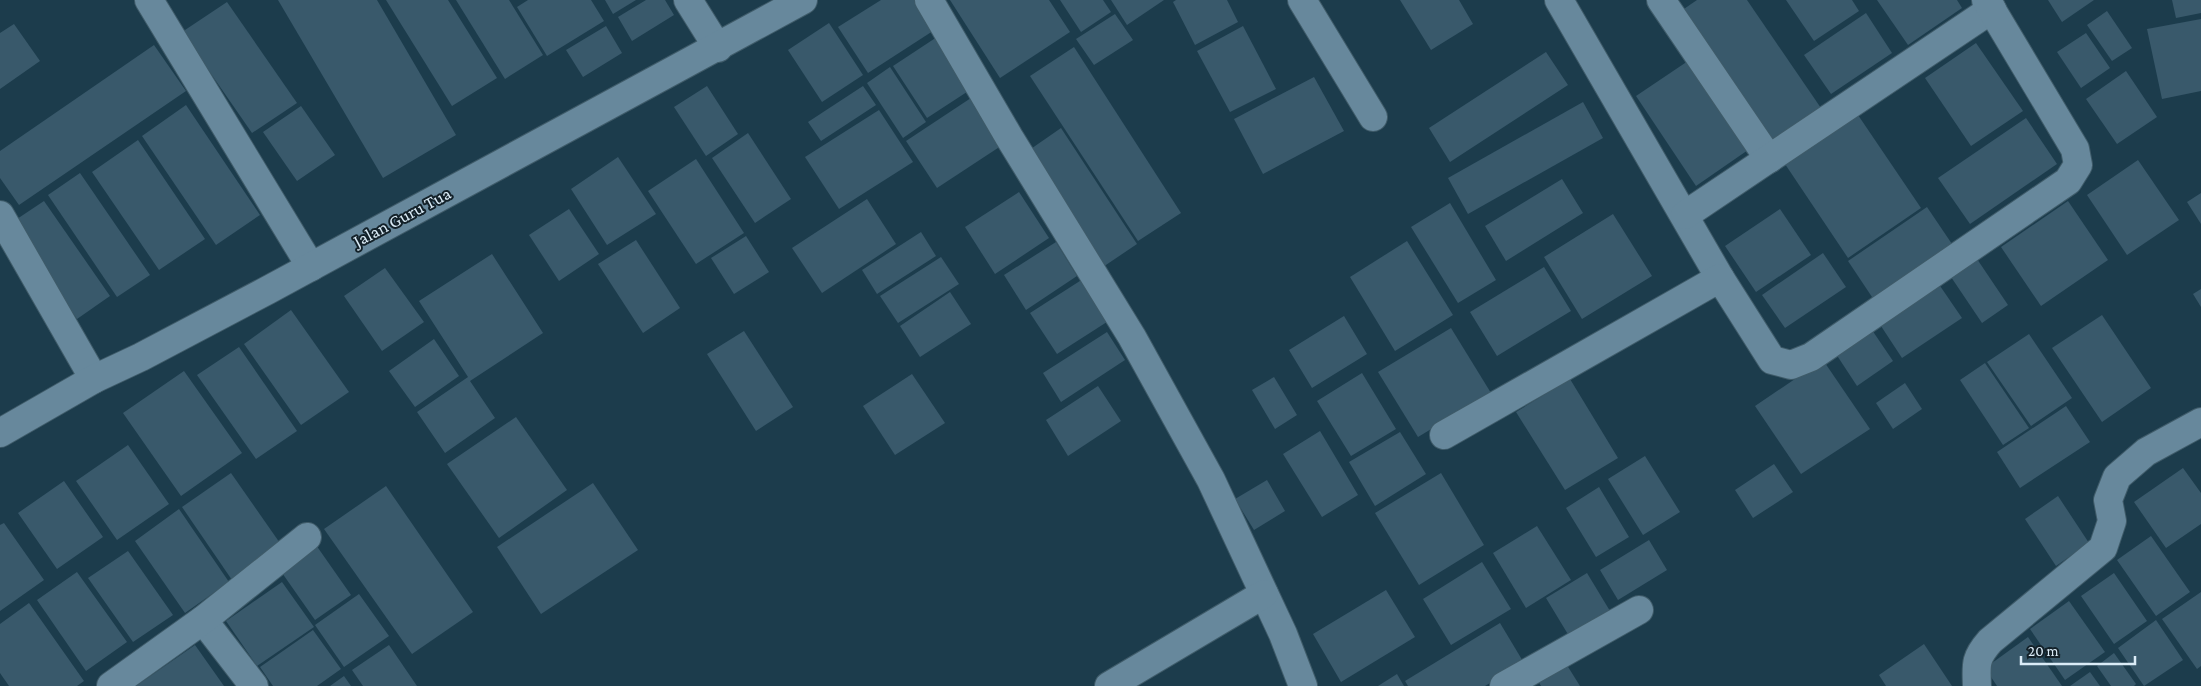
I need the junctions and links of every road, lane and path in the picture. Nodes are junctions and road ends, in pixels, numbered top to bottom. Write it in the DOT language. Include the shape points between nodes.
graph roads {
  1 [pos="149,0"];
  2 [pos="688,0"];
  3 [pos="803,0"];
  4 [pos="929,0"];
  5 [pos="1302,0"];
  6 [pos="1559,0"];
  7 [pos="1661,0"];
  8 [pos="1989,4"];
  9 [pos="718,48"];
  10 [pos="1373,117"];
  11 [pos="1769,159"];
  12 [pos="1685,215"];
  13 [pos="0,216"];
  14 [pos="311,267"];
  15 [pos="1720,278"];
  16 [pos="94,379"];
  17 [pos="2201,422"];
  18 [pos="0,433"];
  19 [pos="1444,435"];
  20 [pos="307,537"];
  21 [pos="1264,594"];
  22 [pos="1639,610"];
  23 [pos="203,620"];
  24 [pos="111,686"];
  25 [pos="254,686"];
  26 [pos="1109,686"];
  27 [pos="1303,686"];
  28 [pos="1504,686"];
  29 [pos="1977,686"];
  1 -- 14 [label="street"];
  2 -- 9 [label="street"];
  3 -- 9 [label="street, Jalan Guru Tua"];
  4 -- 21 [label="street" via="1132,336 1211,480"];
  5 -- 10 [label="street"];
  6 -- 12 [label="street"];
  7 -- 11 [label="street"];
  8 -- 11 [label="street"];
  8 -- 15 [label="street" via="2075,149 2078,165 2068,181 1811,357 1792,365 1772,360"];
  9 -- 14 [label="street, Jalan Guru Tua"];
  11 -- 12 [label="street"];
  12 -- 15 [label="street"];
  13 -- 16 [label="street"];
  14 -- 16 [label="street, Jalan Guru Tua"];
  15 -- 19 [label="street"];
  16 -- 18 [label="street, Jalan Guru Tua"];
  17 -- 29 [label="street" via="2146,452 2117,477 2108,500 2112,521 2103,548 1990,641 1979,654"];
  20 -- 23 [label="street"];
  21 -- 26 [label="street"];
  21 -- 27 [label="street"];
  22 -- 28 [label="street"];
  23 -- 24 [label="street"];
  23 -- 25 [label="street"];
}
